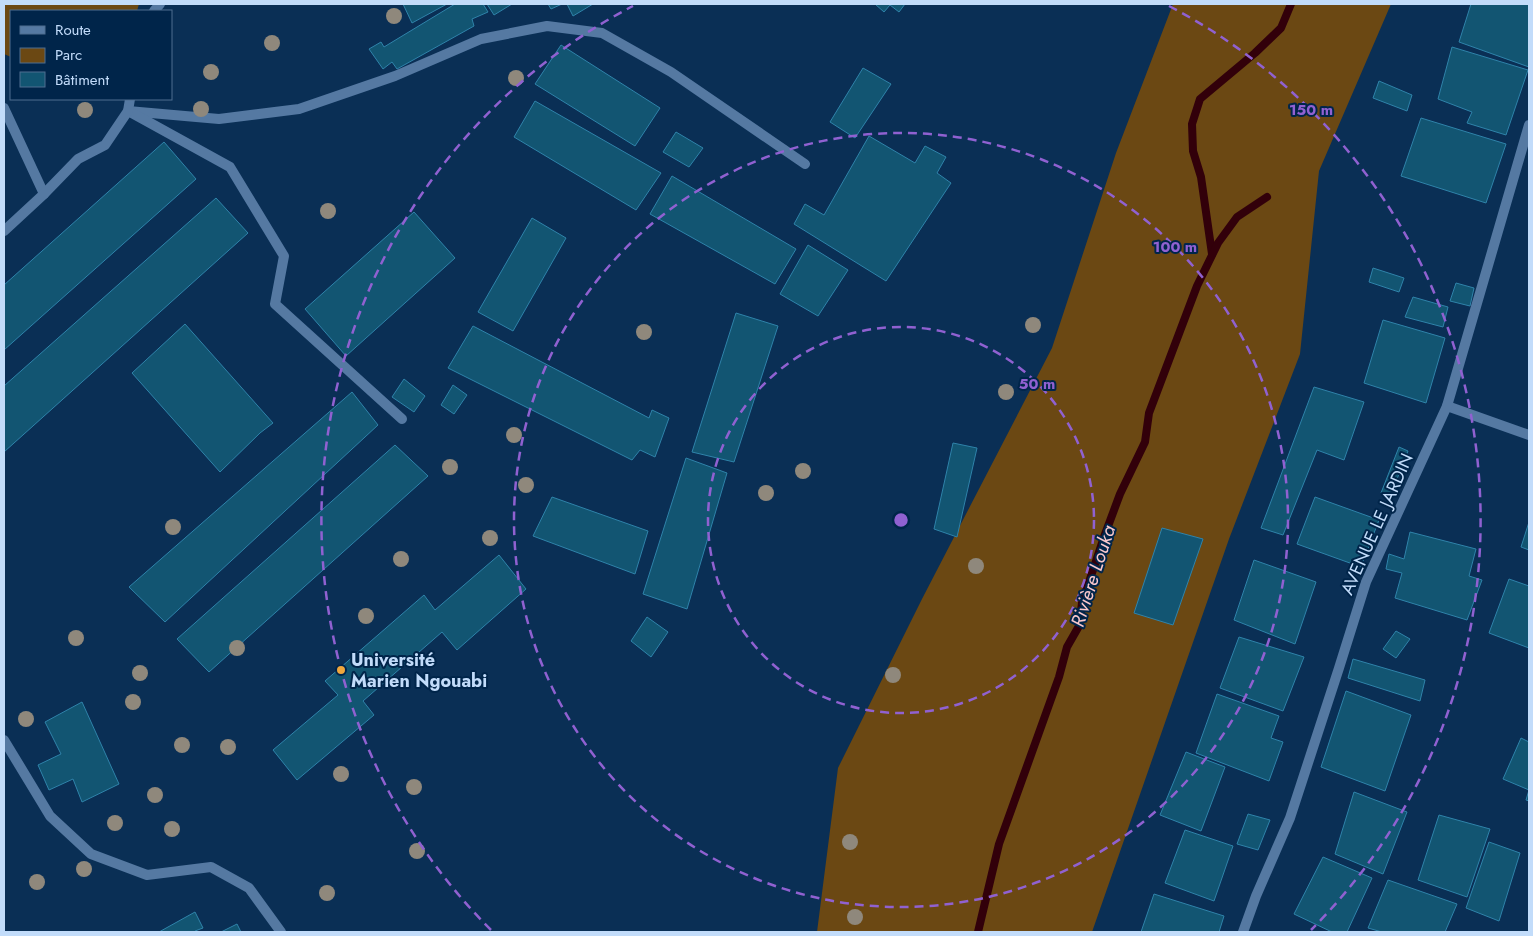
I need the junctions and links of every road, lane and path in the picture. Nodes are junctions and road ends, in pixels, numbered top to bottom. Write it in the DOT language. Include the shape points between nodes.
graph roads {
  1 [pos="130,100"];
  2 [pos="4,108"];
  3 [pos="128,111"];
  4 [pos="1529,125"];
  5 [pos="805,164"];
  6 [pos="44,194"];
  7 [pos="4,231"];
  8 [pos="1447,406"];
  9 [pos="402,419"];
  10 [pos="1529,435"];
  11 [pos="4,740"];
  12 [pos="281,932"];
  13 [pos="1243,932"];
  1 -- 3 [label="street"];
  2 -- 6 [label="street"];
  3 -- 5 [label="street" via="219,119 299,109 395,76 480,39 547,26 602,33 671,72"];
  3 -- 6 [label="street" via="105,145 78,159"];
  3 -- 9 [label="street" via="230,167 284,256 275,304"];
  4 -- 8 [label="street, AVENUE LE JARDIN"];
  6 -- 7 [label="street"];
  8 -- 10 [label="street"];
  8 -- 13 [label="street, AVENUE LE JARDIN" via="1366,582 1290,818"];
  11 -- 12 [label="street" via="50,816 91,854 147,875 211,867 249,888"];
}
